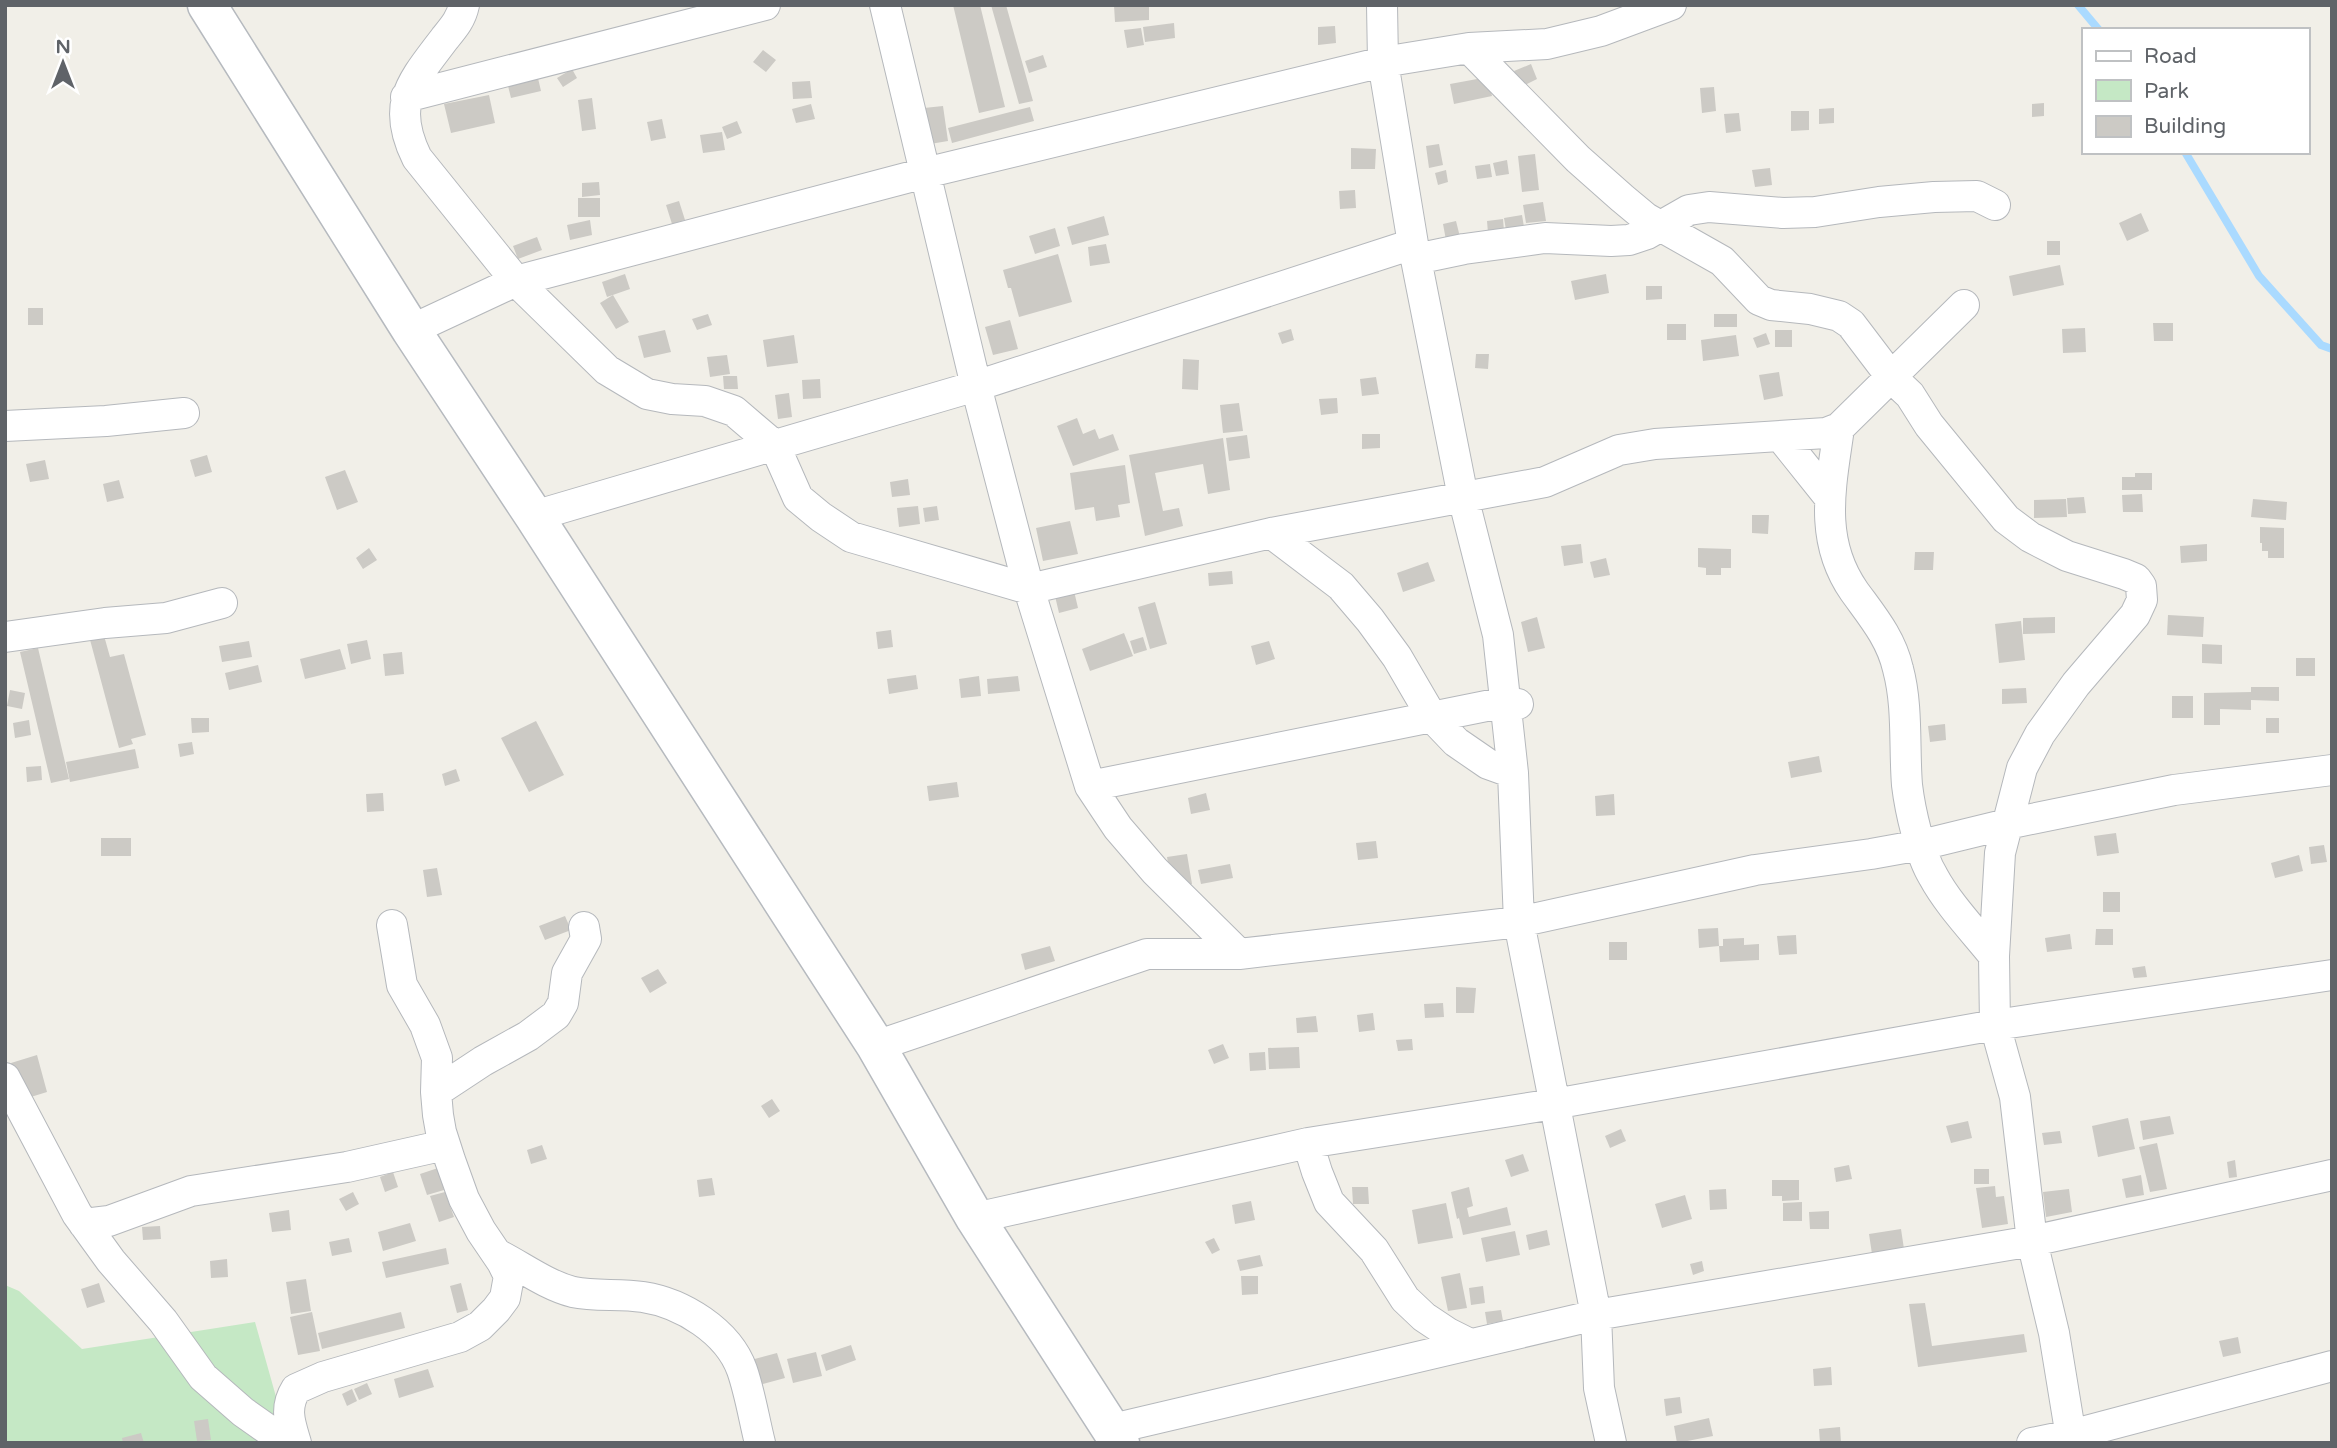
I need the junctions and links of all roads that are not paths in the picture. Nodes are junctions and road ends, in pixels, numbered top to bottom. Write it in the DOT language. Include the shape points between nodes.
graph roads {
  1 [pos="207,5"];
  2 [pos="464,5"];
  3 [pos="765,5"];
  4 [pos="885,5"];
  5 [pos="1382,5"];
  6 [pos="1671,5"];
  7 [pos="1469,48"];
  8 [pos="1383,62"];
  9 [pos="406,97"];
  10 [pos="925,173"];
  11 [pos="1995,205"];
  12 [pos="1660,226"];
  13 [pos="1415,252"];
  14 [pos="516,281"];
  15 [pos="1964,305"];
  16 [pos="411,330"];
  17 [pos="1892,378"];
  18 [pos="976,386"];
  19 [pos="184,413"];
  20 [pos="5,426"];
  21 [pos="1839,428"];
  22 [pos="1782,437"];
  23 [pos="775,446"];
  24 [pos="1829,496"];
  25 [pos="1463,497"];
  26 [pos="534,516"];
  27 [pos="1271,533"];
  28 [pos="1029,589"];
  29 [pos="222,603"];
  30 [pos="5,638"];
  31 [pos="1512,703"];
  32 [pos="1432,717"];
  33 [pos="2332,770"];
  34 [pos="1513,773"];
  35 [pos="1090,786"];
  36 [pos="2007,824"];
  37 [pos="1921,845"];
  38 [pos="1519,922"];
  39 [pos="392,925"];
  40 [pos="584,927"];
  41 [pos="1239,954"];
  42 [pos="1994,956"];
  43 [pos="2332,975"];
  44 [pos="1995,1025"];
  45 [pos="876,1046"];
  46 [pos="5,1078"];
  47 [pos="436,1092"];
  48 [pos="1554,1104"];
  49 [pos="1308,1143"];
  50 [pos="445,1145"];
  51 [pos="2332,1175"];
  52 [pos="975,1218"];
  53 [pos="84,1224"];
  54 [pos="2032,1241"];
  55 [pos="497,1254"];
  56 [pos="572,1291"];
  57 [pos="496,1310"];
  58 [pos="1596,1315"];
  59 [pos="1470,1344"];
  60 [pos="2332,1366"];
  61 [pos="1116,1436"];
  62 [pos="2072,1439"];
  63 [pos="287,1443"];
  64 [pos="296,1443"];
  65 [pos="760,1443"];
  66 [pos="1611,1443"];
  67 [pos="2032,1443"];
  1 -- 16 [label="main road"];
  2 -- 9 [label="street" via="462,18"];
  3 -- 9 [label="street"];
  4 -- 10 [label="street"];
  5 -- 8 [label="street"];
  6 -- 7 [label="street" via="1601,31 1547,44"];
  7 -- 8 [label="street"];
  7 -- 12 [label="street" via="1578,159"];
  8 -- 10 [label="street"];
  8 -- 13 [label="street"];
  9 -- 14 [label="street" via="403,123 416,158"];
  10 -- 14 [label="street"];
  10 -- 18 [label="street"];
  11 -- 12 [label="street" via="1977,196 1794,212 1709,206 1689,210"];
  12 -- 13 [label="street" via="1629,240 1545,238"];
  12 -- 17 [label="street" via="1722,261 1759,300 1839,316 1852,324"];
  13 -- 18 [label="street"];
  13 -- 25 [label="street"];
  14 -- 16 [label="street"];
  14 -- 23 [label="street" via="607,370 647,394 705,401 734,411"];
  15 -- 17 [label="street"];
  16 -- 26 [label="main road"];
  17 -- 21 [label="street"];
  17 -- 36 [label="street" via="2006,519 2067,556 2124,574 2141,586 2142,600 2135,615 2040,734 2022,768"];
  18 -- 23 [label="street"];
  18 -- 28 [label="street"];
  19 -- 20 [label="street"];
  21 -- 22 [label="street"];
  21 -- 24 [label="street"];
  22 -- 24 [label="street"];
  22 -- 25 [label="street" via="1619,450 1545,482"];
  23 -- 26 [label="street"];
  23 -- 28 [label="street" via="798,498 851,537"];
  24 -- 37 [label="street" via="1831,540 1841,568 1890,643 1899,669 1907,787"];
  25 -- 27 [label="street"];
  25 -- 31 [label="street"];
  26 -- 45 [label="main road"];
  27 -- 28 [label="street"];
  27 -- 32 [label="street" via="1340,586 1370,620"];
  28 -- 35 [label="street"];
  29 -- 30 [label="street" via="166,618"];
  31 -- 32 [label="street"];
  31 -- 34 [label="street"];
  32 -- 34 [label="street" via="1455,742 1488,764"];
  32 -- 35 [label="street"];
  33 -- 36 [label="street" via="2174,790"];
  34 -- 38 [label="street"];
  35 -- 41 [label="street" via="1147,862"];
  36 -- 37 [label="street"];
  36 -- 42 [label="street" via="2000,853"];
  37 -- 38 [label="street" via="1755,870"];
  37 -- 42 [label="street" via="1934,879"];
  38 -- 41 [label="street"];
  38 -- 48 [label="street"];
  39 -- 47 [label="street" via="402,985 437,1058"];
  40 -- 47 [label="street" via="586,939 567,974 563,1003 556,1015"];
  41 -- 45 [label="street" via="1147,954"];
  42 -- 44 [label="street"];
  43 -- 44 [label="street"];
  44 -- 48 [label="street"];
  44 -- 54 [label="street" via="2015,1097"];
  45 -- 52 [label="main road"];
  46 -- 53 [label="street"];
  47 -- 50 [label="street"];
  48 -- 49 [label="street"];
  48 -- 58 [label="street"];
  49 -- 52 [label="street"];
  49 -- 59 [label="street" via="1329,1202 1374,1250 1405,1299 1424,1317"];
  50 -- 53 [label="street" via="347,1167 191,1191 108,1221"];
  50 -- 55 [label="street" via="464,1199"];
  51 -- 54 [label="street"];
  52 -- 61 [label="main road"];
  53 -- 63 [label="street" via="203,1377"];
  54 -- 58 [label="street"];
  54 -- 62 [label="street"];
  55 -- 56 [label="street"];
  55 -- 57 [label="street" via="509,1276 505,1298"];
  56 -- 57 [label="street" via="526,1297"];
  56 -- 65 [label="street" via="657,1300 713,1329 734,1352 743,1371"];
  57 -- 64 [label="street" via="460,1337 296,1389 288,1407"];
  58 -- 59 [label="street"];
  58 -- 66 [label="street" via="1599,1388"];
  59 -- 61 [label="street"];
  60 -- 62 [label="street"];
  62 -- 67 [label="street"];
}
